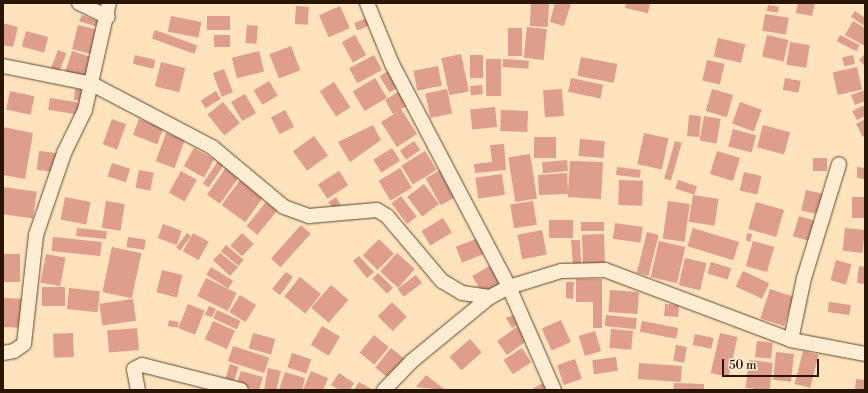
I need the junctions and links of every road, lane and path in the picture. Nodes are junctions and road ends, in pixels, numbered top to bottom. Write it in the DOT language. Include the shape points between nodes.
graph roads {
  1 [pos="79,3"];
  2 [pos="367,3"];
  3 [pos="108,10"];
  4 [pos="3,66"];
  5 [pos="92,84"];
  6 [pos="839,164"];
  7 [pos="509,287"];
  8 [pos="490,297"];
  9 [pos="791,340"];
  10 [pos="3,353"];
  11 [pos="865,354"];
  12 [pos="138,390"];
  13 [pos="241,390"];
  14 [pos="384,390"];
  15 [pos="554,390"];
  1 -- 3 [label="street"];
  2 -- 7 [label="street" via="392,64"];
  3 -- 5 [label="street"];
  4 -- 5 [label="street"];
  5 -- 8 [label="street" via="212,146 284,207 310,216 377,210 387,216 442,281 462,293"];
  5 -- 10 [label="street" via="36,235 24,344 14,351"];
  6 -- 9 [label="street" via="804,278"];
  7 -- 8 [label="street"];
  7 -- 9 [label="street" via="561,271 605,270"];
  7 -- 15 [label="street"];
  8 -- 14 [label="street" via="412,361"];
  9 -- 11 [label="street"];
  12 -- 13 [label="street" via="134,369 142,365"];
}
